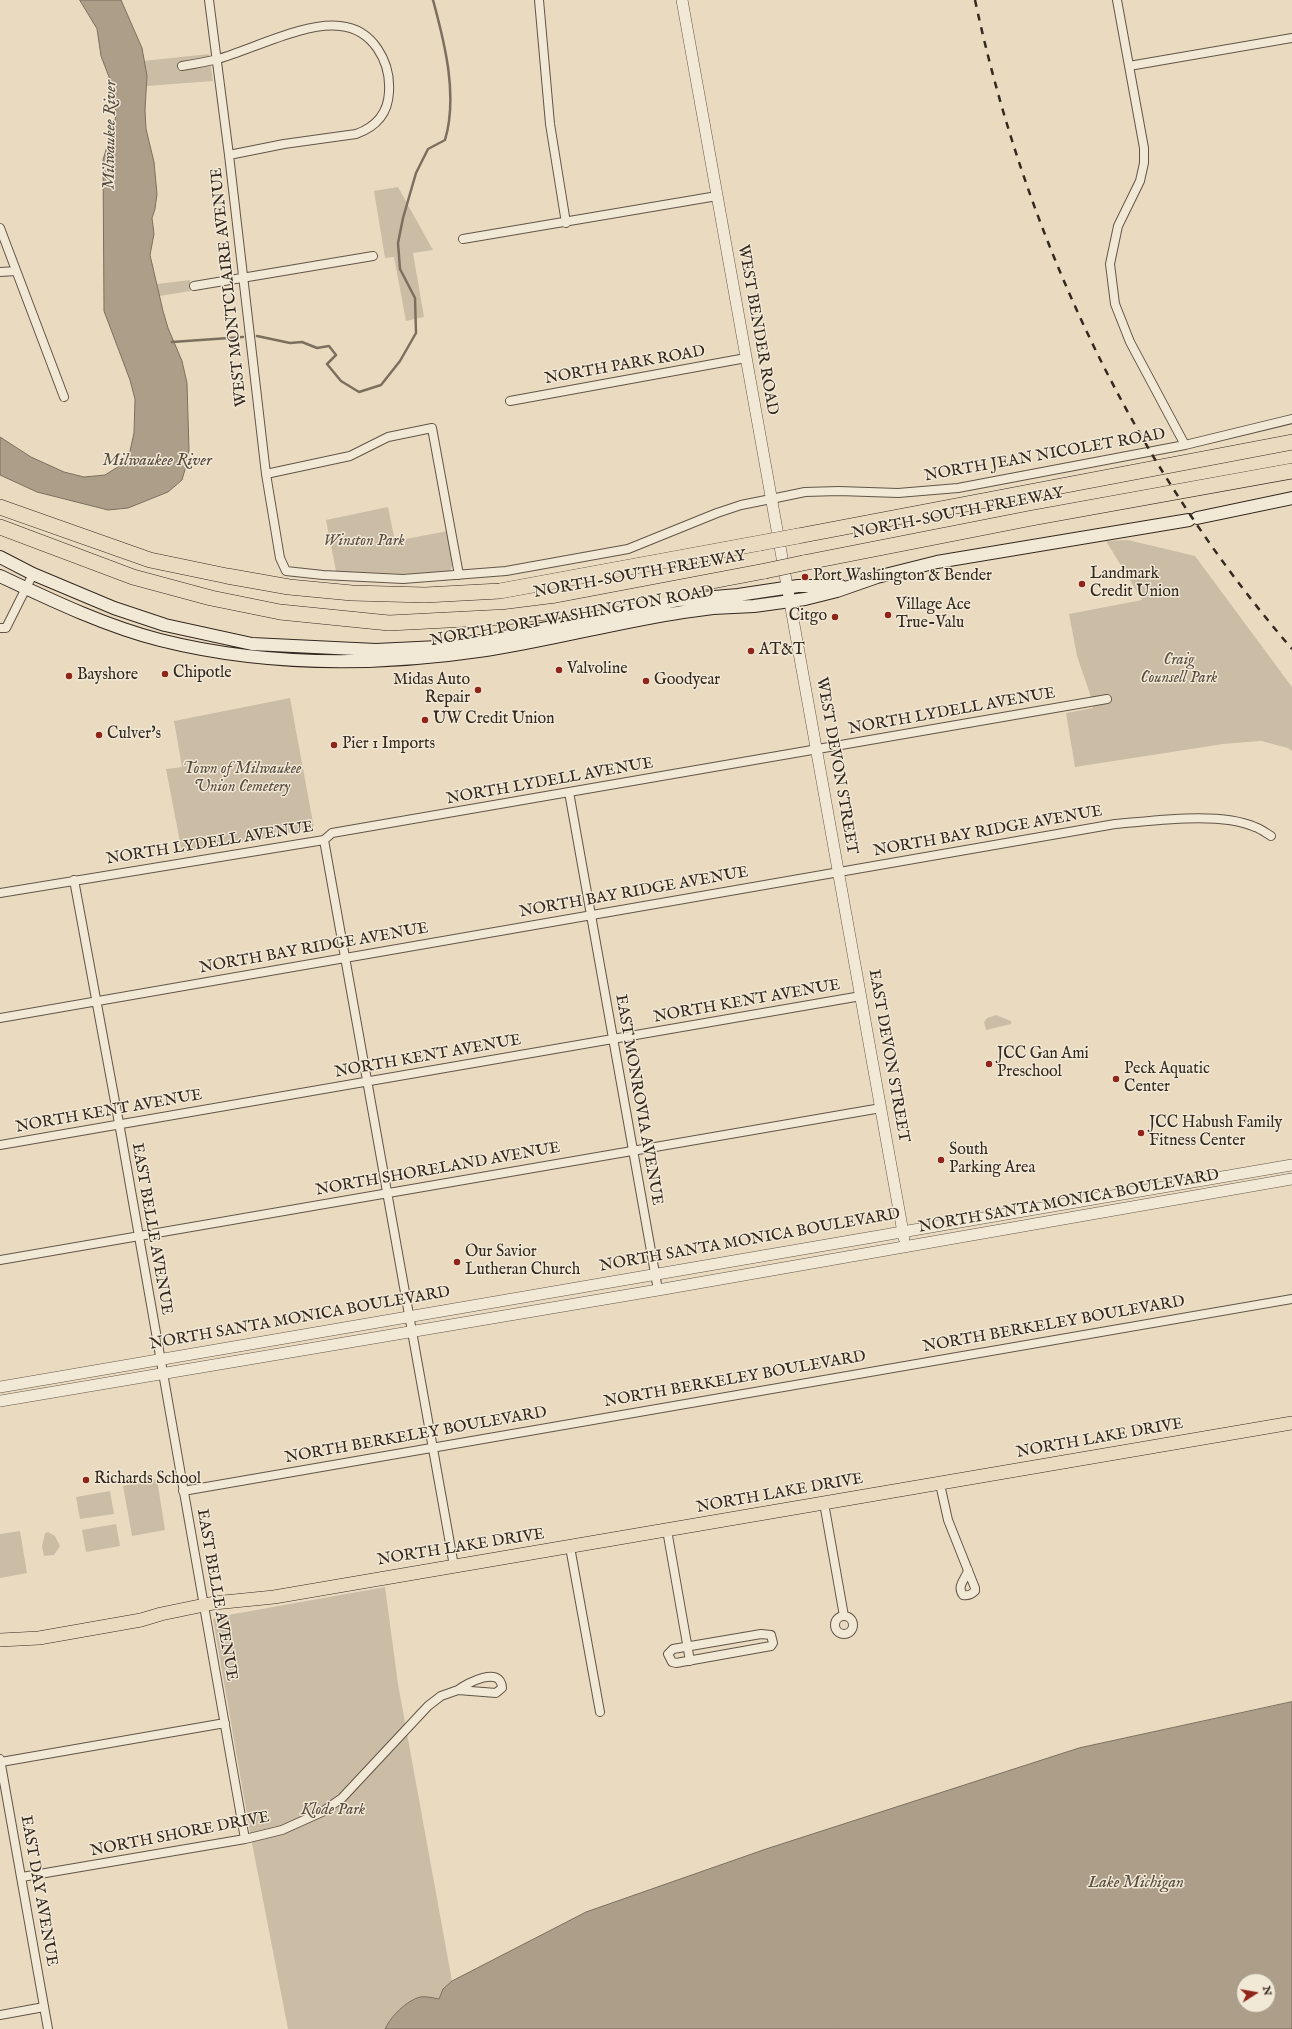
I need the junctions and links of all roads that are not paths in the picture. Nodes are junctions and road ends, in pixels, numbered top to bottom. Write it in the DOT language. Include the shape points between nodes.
graph roads {
  1 [pos="209,0"];
  2 [pos="539,0"];
  3 [pos="682,0"];
  4 [pos="1117,0"];
  5 [pos="1292,38"];
  6 [pos="217,59"];
  7 [pos="182,66"];
  8 [pos="1129,66"];
  9 [pos="229,155"];
  10 [pos="718,196"];
  11 [pos="566,223"];
  12 [pos="0,228"];
  13 [pos="463,240"];
  14 [pos="373,256"];
  15 [pos="16,271"];
  16 [pos="0,272"];
  17 [pos="244,277"];
  18 [pos="194,286"];
  19 [pos="746,358"];
  20 [pos="64,397"];
  21 [pos="510,401"];
  22 [pos="1292,420"];
  23 [pos="1292,442"];
  24 [pos="1184,445"];
  25 [pos="1292,471"];
  26 [pos="266,474"];
  27 [pos="771,498"];
  28 [pos="1292,498"];
  29 [pos="0,507"];
  30 [pos="0,527"];
  31 [pos="0,557"];
  32 [pos="284,569"];
  33 [pos="33,574"];
  34 [pos="459,575"];
  35 [pos="0,576"];
  36 [pos="848,586"];
  37 [pos="27,588"];
  38 [pos="787,588"];
  39 [pos="789,601"];
  40 [pos="0,628"];
  41 [pos="801,665"];
  42 [pos="1107,699"];
  43 [pos="816,750"];
  44 [pos="569,792"];
  45 [pos="1271,836"];
  46 [pos="324,840"];
  47 [pos="838,873"];
  48 [pos="74,880"];
  49 [pos="0,893"];
  50 [pos="591,915"];
  51 [pos="345,958"];
  52 [pos="861,996"];
  53 [pos="97,1001"];
  54 [pos="0,1018"];
  55 [pos="613,1040"];
  56 [pos="367,1081"];
  57 [pos="881,1108"];
  58 [pos="119,1124"];
  59 [pos="0,1145"];
  60 [pos="633,1151"];
  61 [pos="1292,1165"];
  62 [pos="1292,1180"];
  63 [pos="387,1192"];
  64 [pos="903,1231"];
  65 [pos="139,1237"];
  66 [pos="905,1246"];
  67 [pos="0,1260"];
  68 [pos="655,1274"];
  69 [pos="658,1290"];
  70 [pos="1292,1299"];
  71 [pos="409,1317"];
  72 [pos="412,1330"];
  73 [pos="160,1359"];
  74 [pos="162,1374"];
  75 [pos="0,1387"];
  76 [pos="0,1401"];
  77 [pos="1292,1423"];
  78 [pos="432,1448"];
  79 [pos="940,1484"];
  80 [pos="183,1491"];
  81 [pos="824,1503"];
  82 [pos="667,1530"];
  83 [pos="570,1547"];
  84 [pos="454,1566"];
  85 [pos="968,1570"];
  86 [pos="204,1609"];
  87 [pos="844,1616"];
  88 [pos="40,1638"];
  89 [pos="0,1640"];
  90 [pos="687,1646"];
  91 [pos="0,1649"];
  92 [pos="690,1661"];
  93 [pos="458,1690"];
  94 [pos="600,1712"];
  95 [pos="225,1723"];
  96 [pos="0,1761"];
  97 [pos="245,1839"];
  98 [pos="22,1877"];
  99 [pos="44,2007"];
  100 [pos="0,2015"];
  101 [pos="48,2029"];
  1 -- 6 [label="street, WEST MONTCLAIRE AVENUE"];
  2 -- 11 [label="street" via="550,124"];
  3 -- 10 [label="street, WEST BENDER ROAD"];
  4 -- 8 [label="street"];
  5 -- 8 [label="street"];
  6 -- 7 [label="street"];
  6 -- 9 [label="street, WEST MONTCLAIRE AVENUE"];
  6 -- 9 [label="street" via="307,30 341,26 360,31 370,39 380,52 390,84 385,110 376,124 366,131"];
  8 -- 24 [label="street" via="1144,148 1144,164 1140,181 1118,226 1110,264 1115,304 1130,342"];
  9 -- 17 [label="street, WEST MONTCLAIRE AVENUE"];
  10 -- 11 [label="street"];
  10 -- 19 [label="street, WEST BENDER ROAD"];
  11 -- 13 [label="street"];
  12 -- 15 [label="street"];
  14 -- 17 [label="street"];
  15 -- 16 [label="street"];
  15 -- 20 [label="street"];
  17 -- 18 [label="street"];
  17 -- 26 [label="street, WEST MONTCLAIRE AVENUE"];
  19 -- 21 [label="street, NORTH PARK ROAD"];
  19 -- 27 [label="street, WEST BENDER ROAD"];
  22 -- 24 [label="street, NORTH JEAN NICOLET ROAD"];
  23 -- 29 [label="highway, NORTH-SOUTH FREEWAY, bridge" via="500,591 425,595 352,593 289,587 227,576 150,560"];
  24 -- 27 [label="street, NORTH JEAN NICOLET ROAD" via="958,488 898,493 812,492"];
  25 -- 30 [label="highway, NORTH-SOUTH FREEWAY, bridge" via="554,610 506,617 389,623 280,612 211,598 133,576"];
  26 -- 32 [label="street, WEST MONTCLAIRE AVENUE"];
  26 -- 34 [label="street" via="350,456 388,437 432,428"];
  27 -- 34 [label="street, NORTH JEAN NICOLET ROAD" via="717,513 628,549 506,571"];
  27 -- 38 [label="street, WEST BENDER ROAD"];
  28 -- 36 [label="main road, NORTH PORT WASHINGTON ROAD" via="1193,519 970,556"];
  31 -- 33 [label="main road, NORTH PORT WASHINGTON ROAD"];
  32 -- 34 [label="street, NORTH JEAN NICOLET ROAD" via="292,572 376,578"];
  33 -- 37 [label="street"];
  33 -- 38 [label="main road, NORTH PORT WASHINGTON ROAD" via="114,608 165,625 252,644 376,650 438,648 489,640 679,600"];
  35 -- 37 [label="main road, NORTH PORT WASHINGTON ROAD"];
  36 -- 38 [label="main road, NORTH PORT WASHINGTON ROAD"];
  36 -- 39 [label="main road, NORTH PORT WASHINGTON ROAD" via="818,597"];
  37 -- 39 [label="main road, NORTH PORT WASHINGTON ROAD" via="107,623 160,640 252,658 318,662 382,662 462,654 664,615"];
  37 -- 40 [label="street" via="6,628"];
  38 -- 39 [label="street, WEST BENDER ROAD"];
  39 -- 41 [label="street, WEST BENDER ROAD"];
  41 -- 43 [label="street, WEST DEVON STREET"];
  42 -- 43 [label="street, NORTH LYDELL AVENUE"];
  43 -- 44 [label="street, NORTH LYDELL AVENUE"];
  43 -- 47 [label="street, WEST DEVON STREET"];
  44 -- 46 [label="street, NORTH LYDELL AVENUE" via="332,833"];
  44 -- 50 [label="street, EAST MONROVIA AVENUE"];
  45 -- 47 [label="street, NORTH BAY RIDGE AVENUE" via="1255,826 1232,821 1159,820 1115,824"];
  46 -- 48 [label="street, NORTH LYDELL AVENUE"];
  46 -- 51 [label="street"];
  47 -- 50 [label="street, NORTH BAY RIDGE AVENUE"];
  47 -- 52 [label="street, EAST DEVON STREET"];
  48 -- 49 [label="street, NORTH LYDELL AVENUE"];
  48 -- 53 [label="street, EAST BELLE AVENUE"];
  50 -- 51 [label="street, NORTH BAY RIDGE AVENUE"];
  50 -- 55 [label="street, EAST MONROVIA AVENUE"];
  51 -- 53 [label="street, NORTH BAY RIDGE AVENUE"];
  51 -- 56 [label="street"];
  52 -- 55 [label="street, NORTH KENT AVENUE"];
  52 -- 57 [label="street, EAST DEVON STREET"];
  53 -- 54 [label="street, NORTH BAY RIDGE AVENUE"];
  53 -- 58 [label="street, EAST BELLE AVENUE"];
  55 -- 56 [label="street, NORTH KENT AVENUE"];
  55 -- 60 [label="street, EAST MONROVIA AVENUE"];
  56 -- 58 [label="street, NORTH KENT AVENUE"];
  56 -- 63 [label="street"];
  57 -- 60 [label="street, NORTH SHORELAND AVENUE"];
  57 -- 64 [label="street, EAST DEVON STREET"];
  58 -- 59 [label="street, NORTH KENT AVENUE"];
  58 -- 65 [label="street, EAST BELLE AVENUE"];
  60 -- 63 [label="street, NORTH SHORELAND AVENUE"];
  60 -- 68 [label="street, EAST MONROVIA AVENUE"];
  61 -- 64 [label="street, NORTH SANTA MONICA BOULEVARD"];
  62 -- 66 [label="street, NORTH SANTA MONICA BOULEVARD"];
  63 -- 65 [label="street, NORTH SHORELAND AVENUE"];
  63 -- 71 [label="street"];
  64 -- 66 [label="street, EAST DEVON STREET"];
  64 -- 68 [label="street, NORTH SANTA MONICA BOULEVARD"];
  65 -- 67 [label="street, NORTH SHORELAND AVENUE"];
  65 -- 73 [label="street, EAST BELLE AVENUE"];
  66 -- 69 [label="street, NORTH SANTA MONICA BOULEVARD"];
  68 -- 69 [label="street, EAST MONROVIA AVENUE"];
  68 -- 71 [label="street, NORTH SANTA MONICA BOULEVARD"];
  69 -- 72 [label="street, NORTH SANTA MONICA BOULEVARD"];
  70 -- 78 [label="street, NORTH BERKELEY BOULEVARD"];
  71 -- 72 [label="street"];
  71 -- 73 [label="street, NORTH SANTA MONICA BOULEVARD"];
  72 -- 74 [label="street, NORTH SANTA MONICA BOULEVARD"];
  72 -- 78 [label="street"];
  73 -- 74 [label="street, EAST BELLE AVENUE"];
  73 -- 75 [label="street, NORTH SANTA MONICA BOULEVARD"];
  74 -- 76 [label="street, NORTH SANTA MONICA BOULEVARD"];
  74 -- 80 [label="street, EAST BELLE AVENUE"];
  77 -- 79 [label="main road, NORTH LAKE DRIVE"];
  78 -- 80 [label="street, NORTH BERKELEY BOULEVARD"];
  78 -- 84 [label="street"];
  79 -- 81 [label="main road, NORTH LAKE DRIVE"];
  79 -- 85 [label="street" via="948,1520"];
  80 -- 86 [label="street, EAST BELLE AVENUE"];
  81 -- 82 [label="main road, NORTH LAKE DRIVE"];
  81 -- 87 [label="street"];
  82 -- 83 [label="main road, NORTH LAKE DRIVE"];
  82 -- 90 [label="street"];
  83 -- 84 [label="main road, NORTH LAKE DRIVE"];
  83 -- 94 [label="street"];
  84 -- 86 [label="main road, NORTH LAKE DRIVE"];
  86 -- 88 [label="main road, NORTH LAKE DRIVE" via="161,1614"];
  86 -- 95 [label="street, EAST BELLE AVENUE"];
  88 -- 89 [label="main road, NORTH LAKE DRIVE"];
  88 -- 91 [label="main road, NORTH LAKE DRIVE"];
  90 -- 92 [label="street"];
  90 -- 92 [label="street" via="670,1650 669,1658 676,1663"];
  90 -- 92 [label="street" via="761,1634 773,1638 771,1646 764,1649"];
  93 -- 97 [label="street, NORTH SHORE DRIVE" via="441,1696 428,1706 342,1798 322,1812 282,1830"];
  95 -- 96 [label="street"];
  95 -- 97 [label="street, EAST BELLE AVENUE"];
  96 -- 98 [label="street, EAST DAY AVENUE"];
  97 -- 98 [label="street, NORTH SHORE DRIVE"];
  98 -- 99 [label="street, EAST DAY AVENUE"];
  99 -- 100 [label="street"];
  99 -- 101 [label="street, EAST DAY AVENUE"];
}
